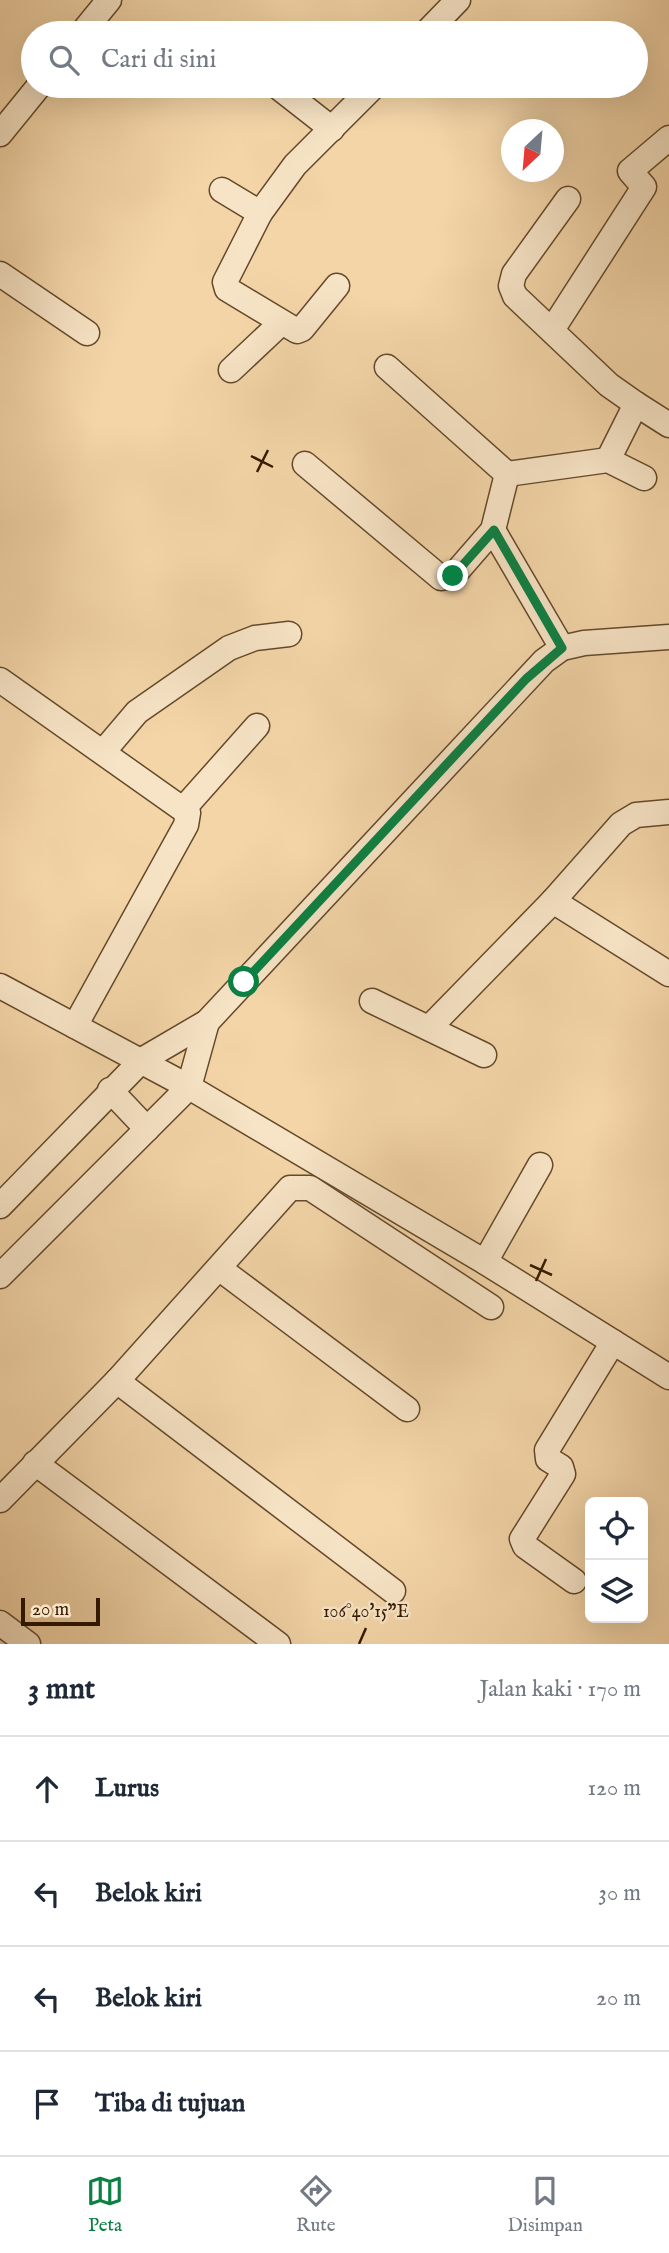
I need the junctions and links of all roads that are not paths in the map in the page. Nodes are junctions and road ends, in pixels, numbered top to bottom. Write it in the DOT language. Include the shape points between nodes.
graph roads {
  1 [pos="109,0"];
  2 [pos="458,0"];
  3 [pos="92,21"];
  4 [pos="438,21"];
  5 [pos="29,98"];
  6 [pos="292,98"];
  7 [pos="362,98"];
  8 [pos="332,129"];
  9 [pos="0,134"];
  10 [pos="669,138"];
  11 [pos="222,190"];
  12 [pos="568,199"];
  13 [pos="260,213"];
  14 [pos="0,274"];
  15 [pos="337,286"];
  16 [pos="281,323"];
  17 [pos="552,330"];
  18 [pos="87,334"];
  19 [pos="387,367"];
  20 [pos="230,370"];
  21 [pos="636,404"];
  22 [pos="669,425"];
  23 [pos="608,460"];
  24 [pos="305,464"];
  25 [pos="508,474"];
  26 [pos="644,478"];
  27 [pos="494,530"];
  28 [pos="289,634"];
  29 [pos="669,637"];
  30 [pos="562,648"];
  31 [pos="0,680"];
  32 [pos="257,726"];
  33 [pos="103,752"];
  34 [pos="185,807"];
  35 [pos="669,812"];
  36 [pos="553,901"];
  37 [pos="669,974"];
  38 [pos="0,986"];
  39 [pos="372,1001"];
  40 [pos="207,1022"];
  41 [pos="75,1026"];
  42 [pos="429,1028"];
  43 [pos="484,1055"];
  44 [pos="142,1060"];
  45 [pos="189,1087"];
  46 [pos="110,1090"];
  47 [pos="147,1129"];
  48 [pos="540,1165"];
  49 [pos="0,1206"];
  50 [pos="485,1262"];
  51 [pos="220,1269"];
  52 [pos="0,1276"];
  53 [pos="491,1307"];
  54 [pos="613,1342"];
  55 [pos="669,1377"];
  56 [pos="117,1381"];
  57 [pos="407,1409"];
  58 [pos="35,1463"];
  59 [pos="0,1500"];
  60 [pos="574,1581"];
  61 [pos="393,1591"];
  62 [pos="0,1623"];
  63 [pos="28,1644"];
  64 [pos="278,1644"];
  1 -- 3 [label="street"];
  2 -- 4 [label="street"];
  5 -- 9 [label="street"];
  6 -- 8 [label="street"];
  7 -- 8 [label="street"];
  8 -- 13 [label="street" via="296,165"];
  10 -- 17 [label="street" via="630,172 644,187"];
  11 -- 13 [label="street"];
  12 -- 17 [label="street" via="514,274 511,286 515,296"];
  13 -- 16 [label="street" via="225,282 227,289"];
  14 -- 18 [label="street"];
  15 -- 16 [label="street" via="302,329 291,330"];
  16 -- 20 [label="street"];
  17 -- 21 [label="street" via="609,385"];
  19 -- 25 [label="street"];
  21 -- 22 [label="street"];
  21 -- 23 [label="street"];
  23 -- 25 [label="street"];
  23 -- 26 [label="street"];
  24 -- 27 [label="street" via="441,578 453,576"];
  25 -- 27 [label="street"];
  27 -- 30 [label="street"];
  28 -- 33 [label="street" via="255,638 229,648 137,712"];
  29 -- 30 [label="street"];
  30 -- 40 [label="street" via="526,679"];
  31 -- 33 [label="street"];
  32 -- 34 [label="street"];
  33 -- 34 [label="street"];
  34 -- 41 [label="street" via="186,825"];
  35 -- 36 [label="street" via="627,819"];
  36 -- 37 [label="street"];
  36 -- 42 [label="street"];
  38 -- 41 [label="street"];
  39 -- 42 [label="street"];
  40 -- 44 [label="street"];
  40 -- 45 [label="street"];
  41 -- 44 [label="street"];
  42 -- 43 [label="street"];
  44 -- 45 [label="street"];
  44 -- 46 [label="street"];
  45 -- 47 [label="street"];
  45 -- 50 [label="street"];
  46 -- 47 [label="street"];
  46 -- 49 [label="street"];
  47 -- 52 [label="street"];
  48 -- 50 [label="street"];
  50 -- 54 [label="street"];
  51 -- 53 [label="street" via="290,1188 303,1186"];
  51 -- 56 [label="street"];
  51 -- 57 [label="street"];
  54 -- 55 [label="street"];
  54 -- 60 [label="street" via="547,1450 548,1459 561,1467 562,1476 522,1539 525,1546"];
  56 -- 58 [label="street"];
  56 -- 61 [label="street"];
  58 -- 59 [label="street"];
  58 -- 64 [label="street"];
  62 -- 63 [label="street"];
}
